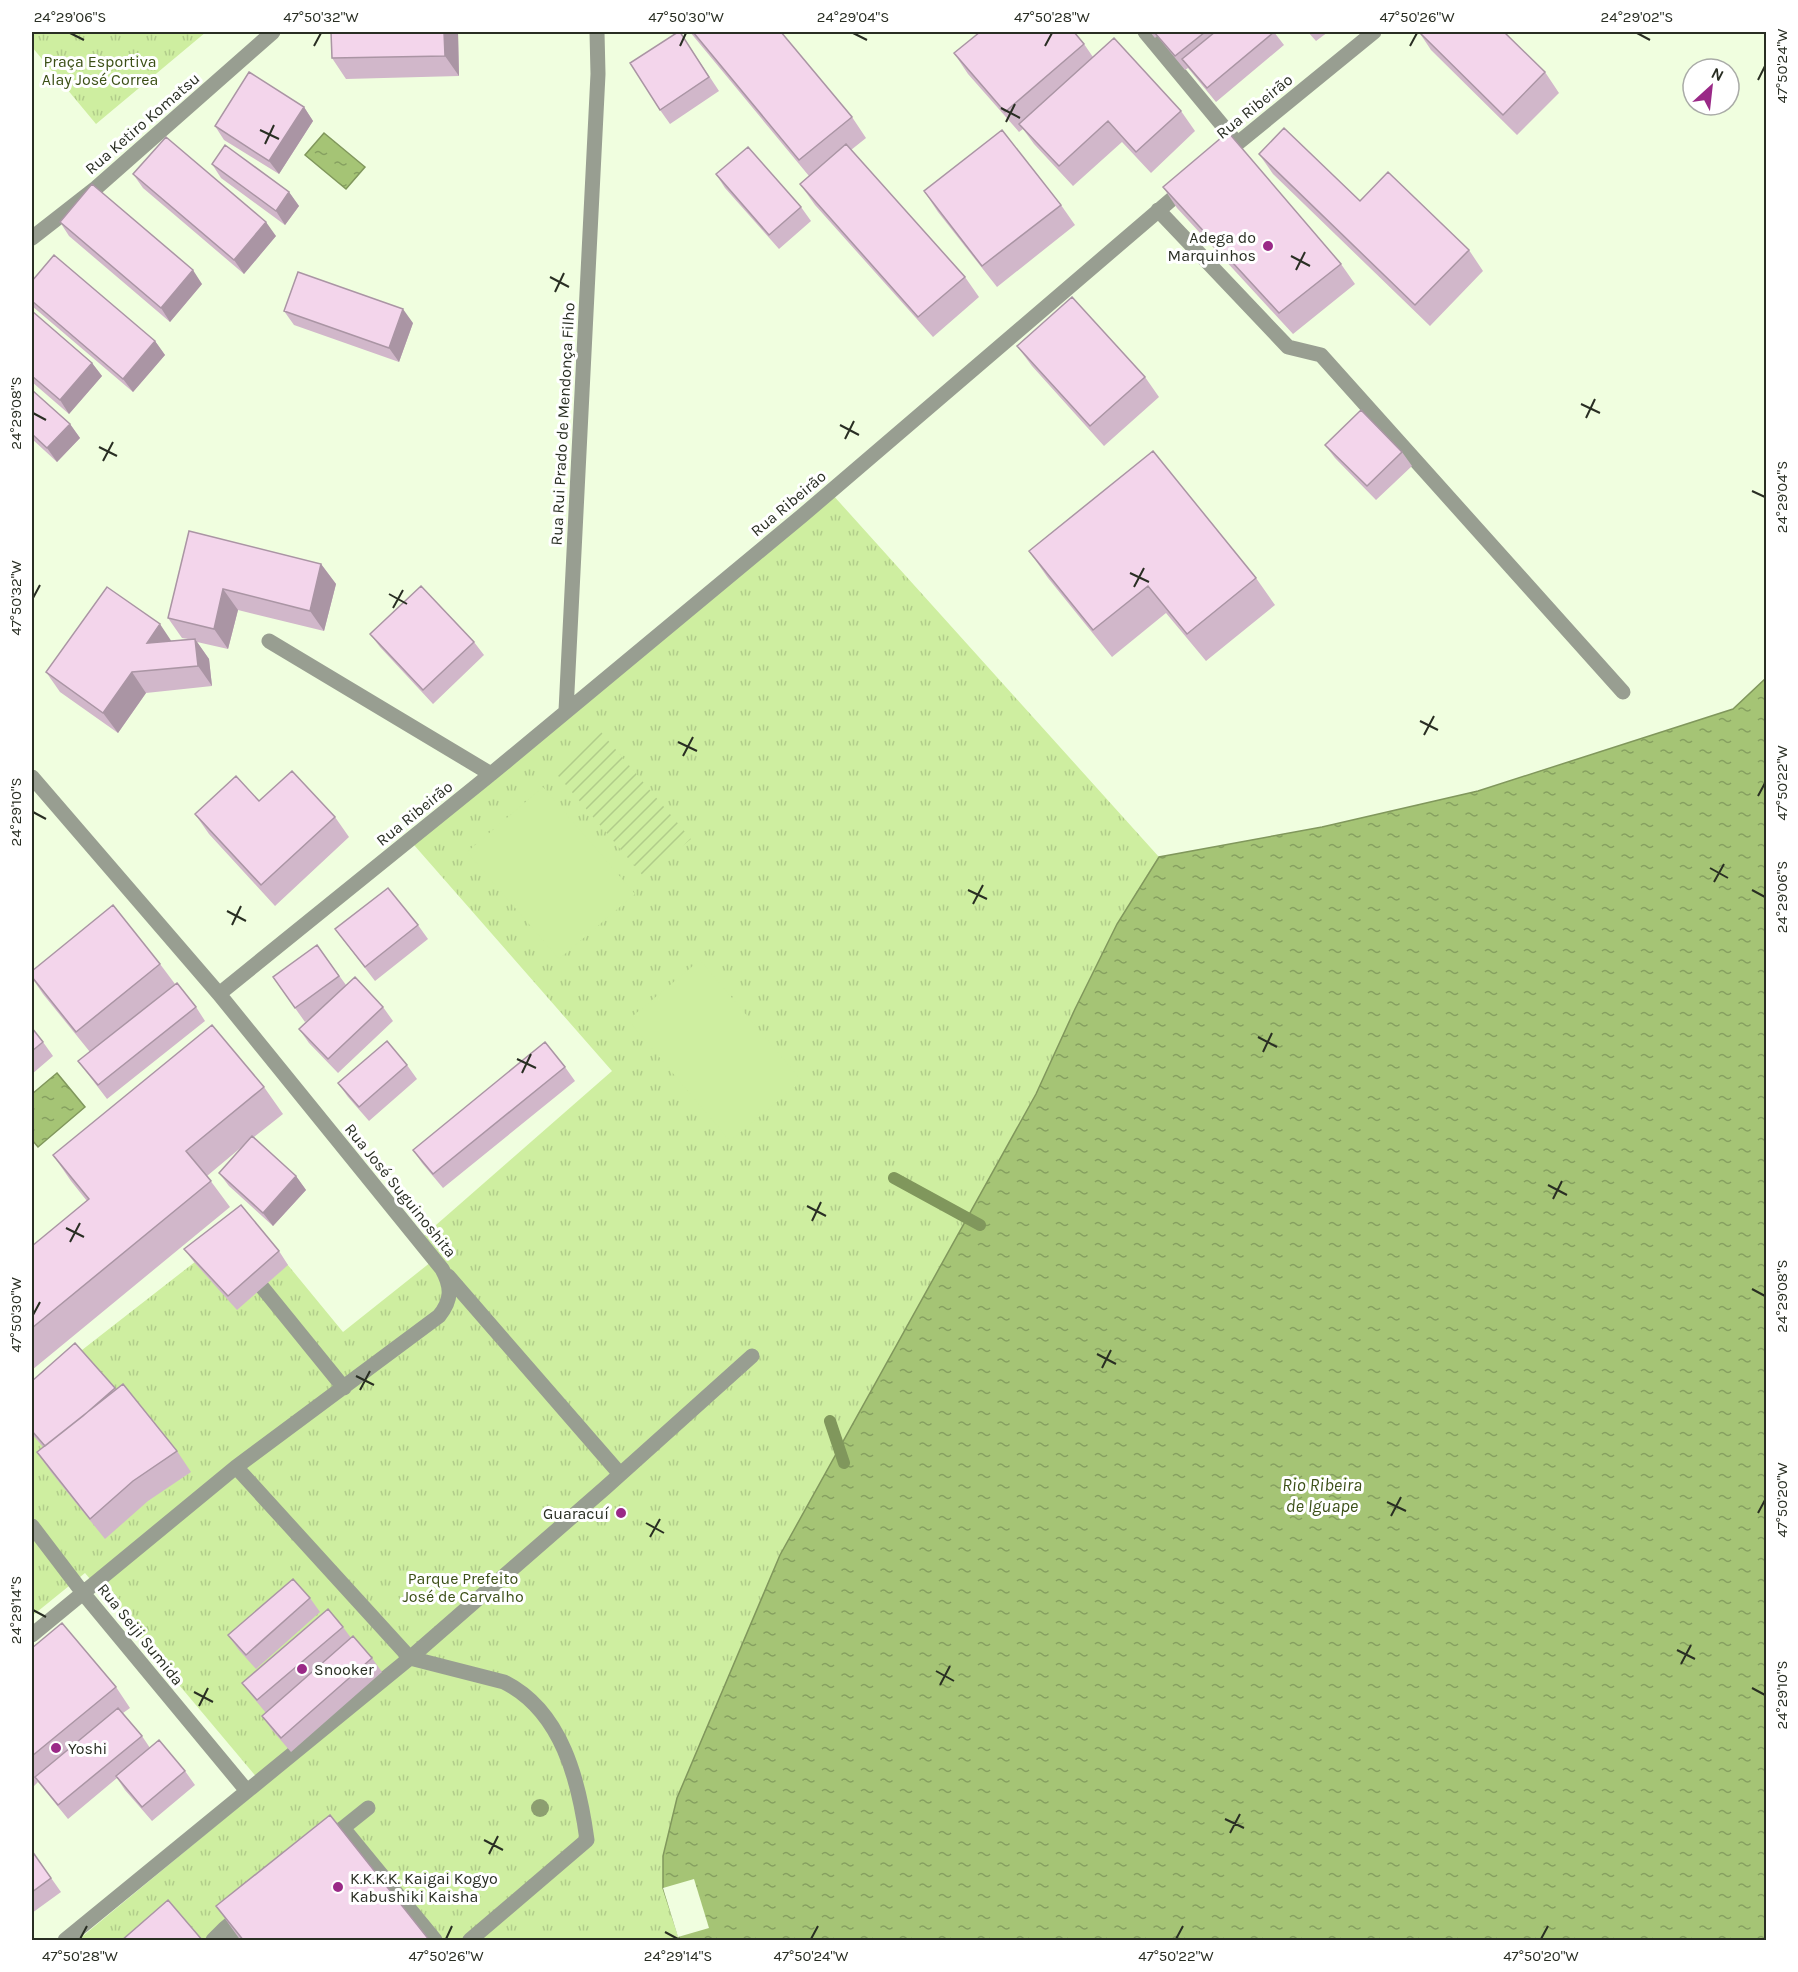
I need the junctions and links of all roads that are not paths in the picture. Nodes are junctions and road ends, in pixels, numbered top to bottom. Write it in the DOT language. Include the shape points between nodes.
graph roads {
  1 [pos="273,32"];
  2 [pos="597,32"];
  3 [pos="1145,32"];
  4 [pos="1374,32"];
  5 [pos="1237,143"];
  6 [pos="1212,164"];
  7 [pos="1196,178"];
  8 [pos="1158,210"];
  9 [pos="32,238"];
  10 [pos="269,641"];
  11 [pos="1623,692"];
  12 [pos="566,711"];
  13 [pos="491,774"];
  14 [pos="32,777"];
  15 [pos="219,994"];
  16 [pos="442,1269"];
  17 [pos="261,1287"];
  18 [pos="752,1356"];
  19 [pos="344,1388"];
  20 [pos="236,1467"];
  21 [pos="620,1474"];
  22 [pos="32,1526"];
  23 [pos="83,1593"];
  24 [pos="32,1635"];
  25 [pos="410,1658"];
  26 [pos="247,1791"];
  27 [pos="368,1808"];
  28 [pos="343,1828"];
  29 [pos="316,1852"];
  30 [pos="252,1906"];
  31 [pos="229,1935"];
  32 [pos="65,1941"];
  33 [pos="213,1941"];
  34 [pos="435,1941"];
  35 [pos="470,1941"];
  1 -- 9 [label="street, Rua Ketiro Komatsu" via="96,188"];
  2 -- 12 [label="street, Rua Rui Prado de Mendonça Filho"];
  3 -- 5 [label="street"];
  4 -- 5 [label="street, Rua Ribeirão"];
  5 -- 6 [label="street, Rua Ribeirão"];
  7 -- 8 [label="street, Rua Ribeirão"];
  8 -- 11 [label="street" via="1288,346 1321,355"];
  8 -- 12 [label="street, Rua Ribeirão" via="803,515"];
  10 -- 13 [label="street"];
  12 -- 13 [label="street, Rua Ribeirão"];
  13 -- 15 [label="street, Rua Ribeirão"];
  14 -- 15 [label="street, Rua José Suguinoshita"];
  15 -- 16 [label="street, Rua José Suguinoshita"];
  16 -- 19 [label="street, Rua José Suguinoshita" via="450,1296 444,1310"];
  16 -- 21 [label="street"];
  17 -- 19 [label="street"];
  18 -- 21 [label="street"];
  19 -- 20 [label="street, Rua José Suguinoshita"];
  20 -- 23 [label="street, Rua José Suguinoshita"];
  20 -- 25 [label="street"];
  21 -- 25 [label="street"];
  22 -- 23 [label="street, Rua Seiji Sumida"];
  23 -- 24 [label="street, Rua José Suguinoshita"];
  23 -- 26 [label="street, Rua Seiji Sumida"];
  25 -- 26 [label="street"];
  25 -- 35 [label="street" via="504,1682 535,1704 550,1722 563,1750 583,1813 586,1840"];
  26 -- 32 [label="street"];
  27 -- 28 [label="street"];
  28 -- 29 [label="street"];
  28 -- 34 [label="street"];
  30 -- 31 [label="street"];
  31 -- 33 [label="street"];
}
